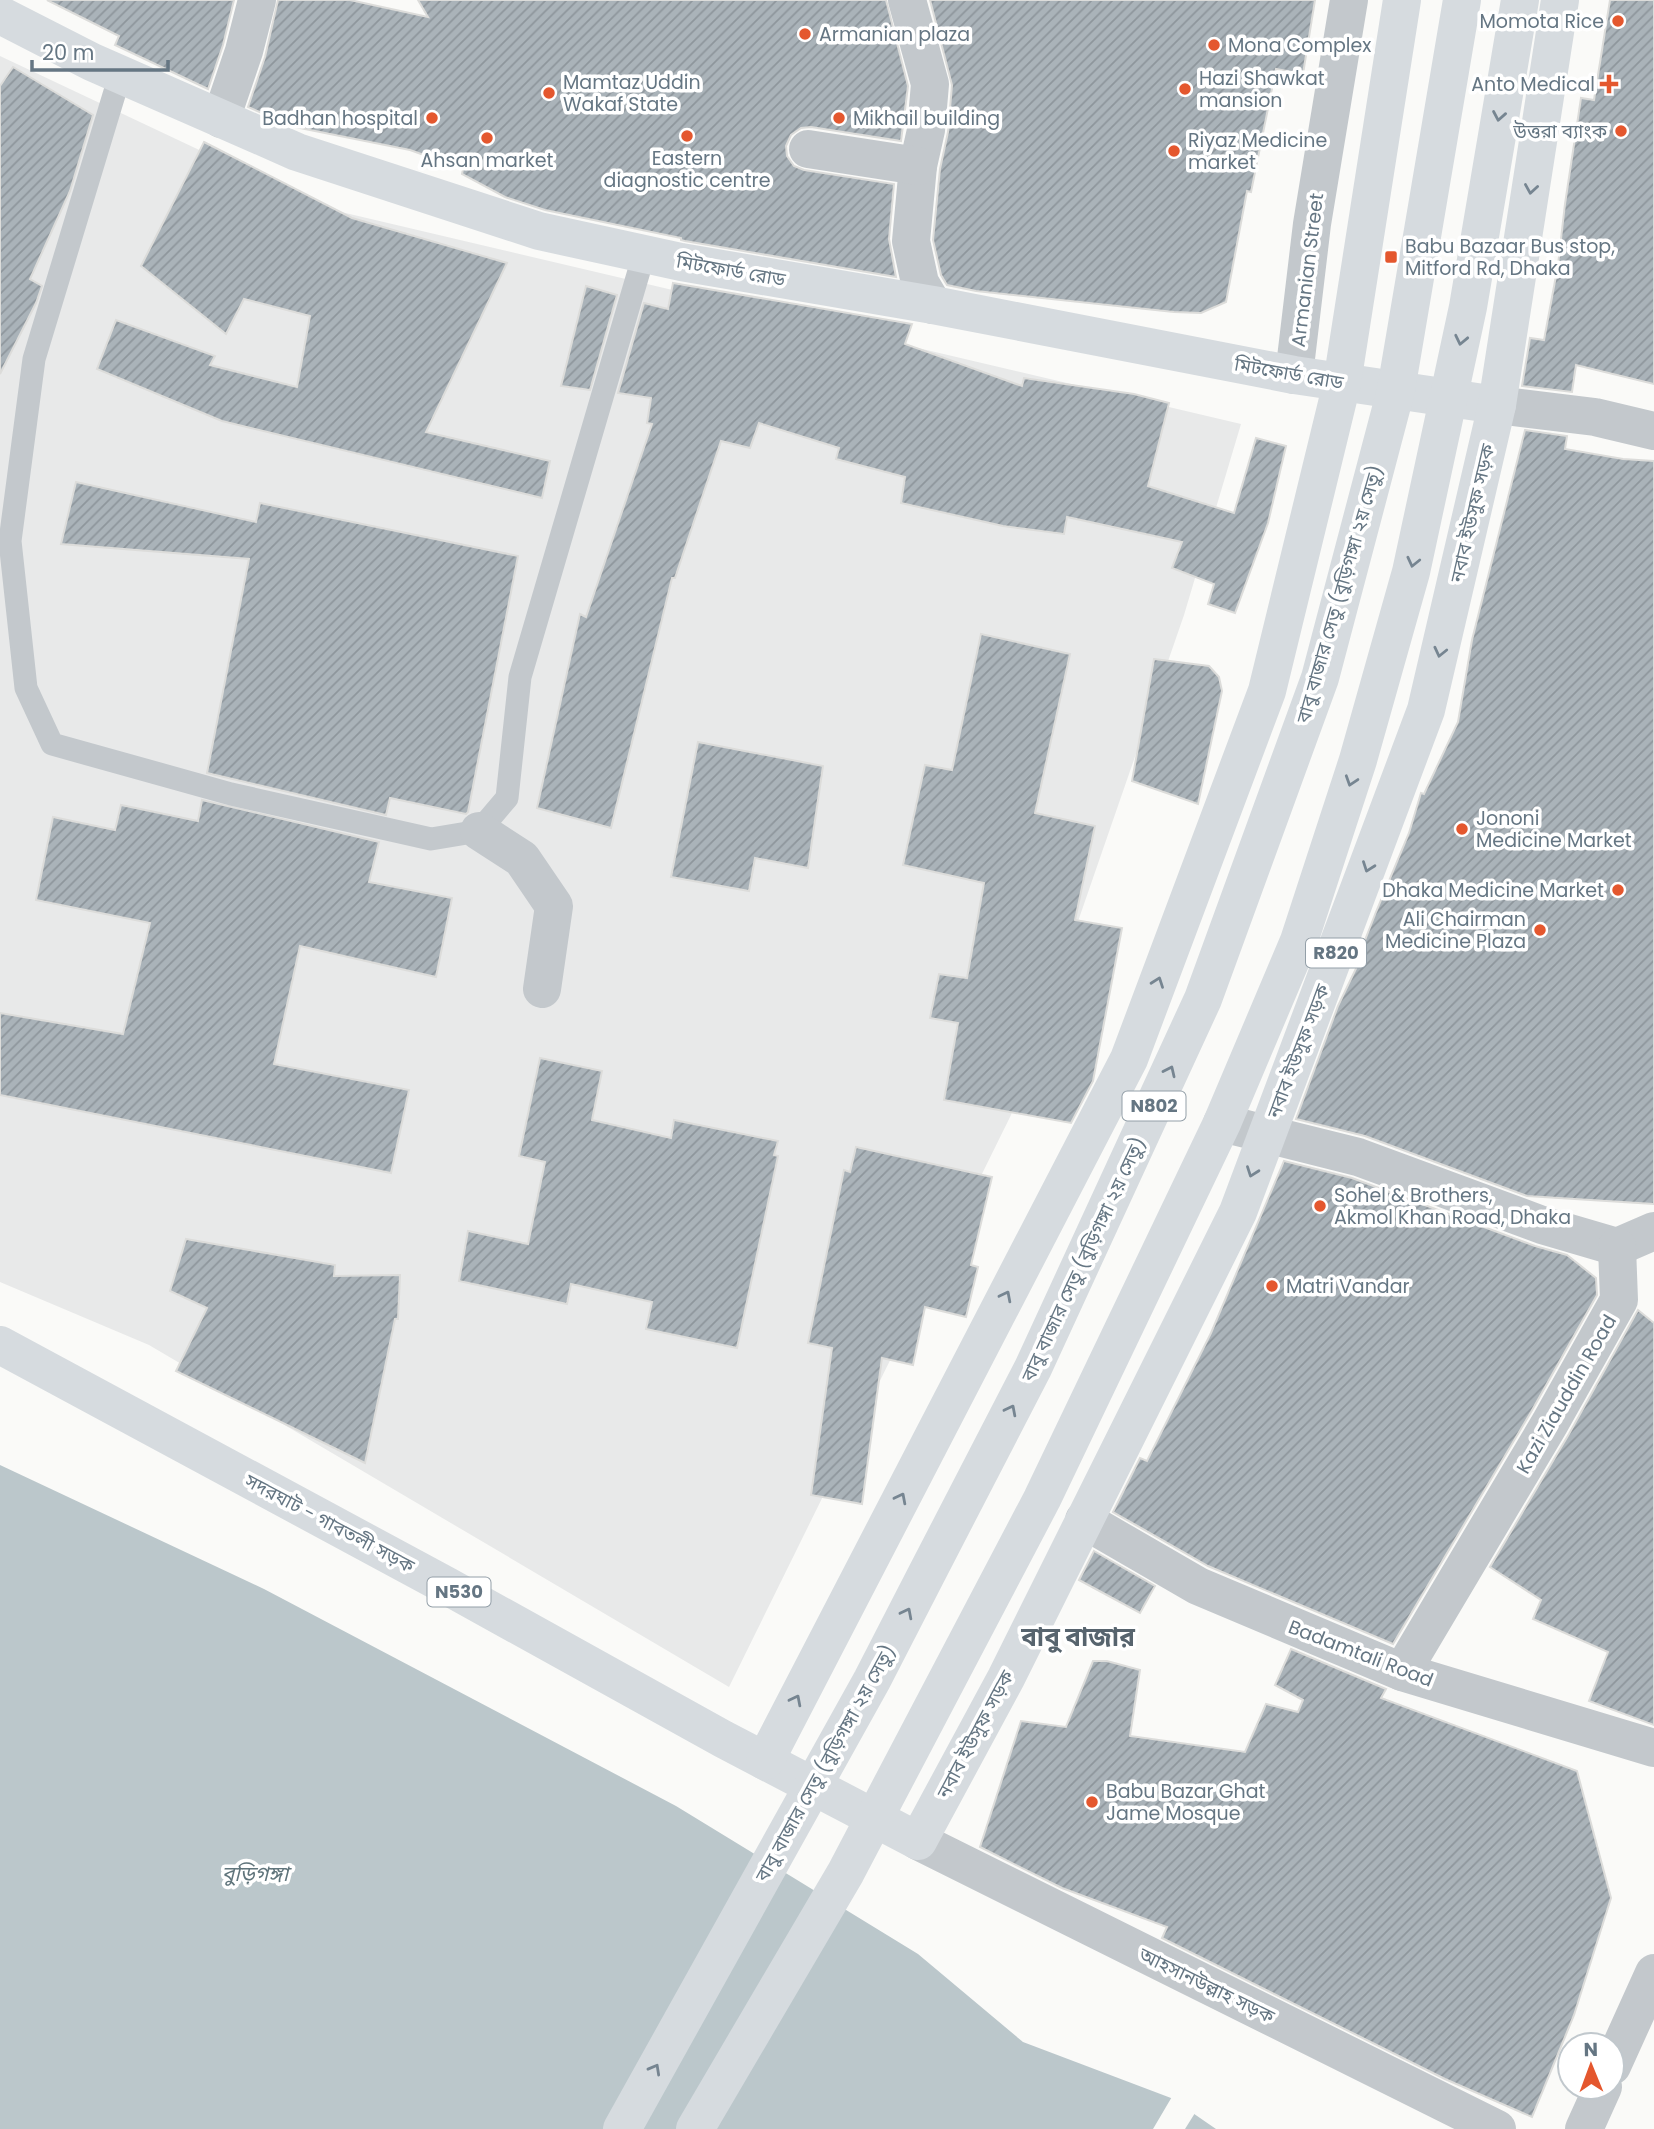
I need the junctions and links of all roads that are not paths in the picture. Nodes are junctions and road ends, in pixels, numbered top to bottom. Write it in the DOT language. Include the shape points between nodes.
graph roads {
  1 [pos="257,0"];
  2 [pos="907,0"];
  3 [pos="1349,0"];
  4 [pos="1402,0"];
  5 [pos="1462,0"];
  6 [pos="1520,0"];
  7 [pos="1560,0"];
  8 [pos="0,15"];
  9 [pos="120,75"];
  10 [pos="221,119"];
  11 [pos="808,149"];
  12 [pos="918,166"];
  13 [pos="644,254"];
  14 [pos="933,305"];
  15 [pos="1294,375"];
  16 [pos="1342,383"];
  17 [pos="1497,405"];
  18 [pos="1654,431"];
  19 [pos="479,831"];
  20 [pos="542,989"];
  21 [pos="1222,1124"];
  22 [pos="1266,1135"];
  23 [pos="1654,1231"];
  24 [pos="1617,1247"];
  25 [pos="0,1345"];
  26 [pos="1084,1520"];
  27 [pos="1402,1672"];
  28 [pos="1654,1748"];
  29 [pos="765,1761"];
  30 [pos="918,1841"];
  31 [pos="1654,1973"];
  32 [pos="1626,2035"];
  33 [pos="1597,2101"];
  34 [pos="622,2129"];
  35 [pos="695,2129"];
  36 [pos="1497,2129"];
  37 [pos="1584,2129"];
  1 -- 10 [label="street"];
  2 -- 12 [label="street" via="930,84"];
  3 -- 15 [label="street, Armanian Street" via="1312,224"];
  4 -- 16 [label="main road"];
  34 -- 5 [label="main road, বাবু বাজার সেতু (বুড়িগঙ্গা ২য় সেতু) / N802, one-way" via="872,1680 1033,1368 1203,999 1320,678 1396,390"];
  6 -- 21 [label="main road, one-way" via="1468,307 1411,572 1358,760 1299,941"];
  7 -- 17 [label="main road, নবাব ইউসুফ সড়ক / R820, one-way"];
  8 -- 9 [label="main road, মিটফোর্ড রোড"];
  9 -- 10 [label="main road, মিটফোর্ড রোড"];
  9 -- 19 [label="lane" via="34,359 10,541 26,688 52,744 231,794 431,839"];
  10 -- 13 [label="main road, মিটফোর্ড রোড" via="297,152 539,231"];
  11 -- 12 [label="street"];
  12 -- 14 [label="street" via="911,241 920,283"];
  13 -- 14 [label="main road, মিটফোর্ড রোড"];
  13 -- 19 [label="lane" via="520,677 507,798"];
  14 -- 15 [label="main road, মিটফোর্ড রোড"];
  15 -- 16 [label="main road, মিটফোর্ড রোড"];
  16 -- 17 [label="main road, মিটফোর্ড রোড"];
  29 -- 16 [label="main road, one-way" via="1129,1059 1267,691"];
  17 -- 18 [label="street" via="1595,417"];
  17 -- 22 [label="main road, নবাব ইউসুফ সড়ক / R820, one-way" via="1426,710"];
  19 -- 20 [label="street" via="522,859 554,906"];
  21 -- 22 [label="street"];
  21 -- 35 [label="main road" via="1042,1499 846,1872"];
  22 -- 24 [label="street" via="1358,1157 1542,1225"];
  22 -- 26 [label="main road, নবাব ইউসুফ সড়ক / R820, one-way" via="1238,1212"];
  23 -- 24 [label="street"];
  24 -- 27 [label="street, Kazi Ziauddin Road" via="1619,1300"];
  25 -- 29 [label="main road, সদরঘাট - গাবতলী সড়ক / N530"];
  26 -- 27 [label="street, Badamtali Road" via="1198,1586"];
  26 -- 30 [label="main road, নবাব ইউসুফ সড়ক / R820"];
  27 -- 28 [label="street, Badamtali Road"];
  29 -- 30 [label="main road, সদরঘাট - গাবতলী সড়ক / N530"];
  30 -- 36 [label="street, আহসানউল্লাহ সড়ক"];
  31 -- 32 [label="street"];
  33 -- 37 [label="street"];
}
